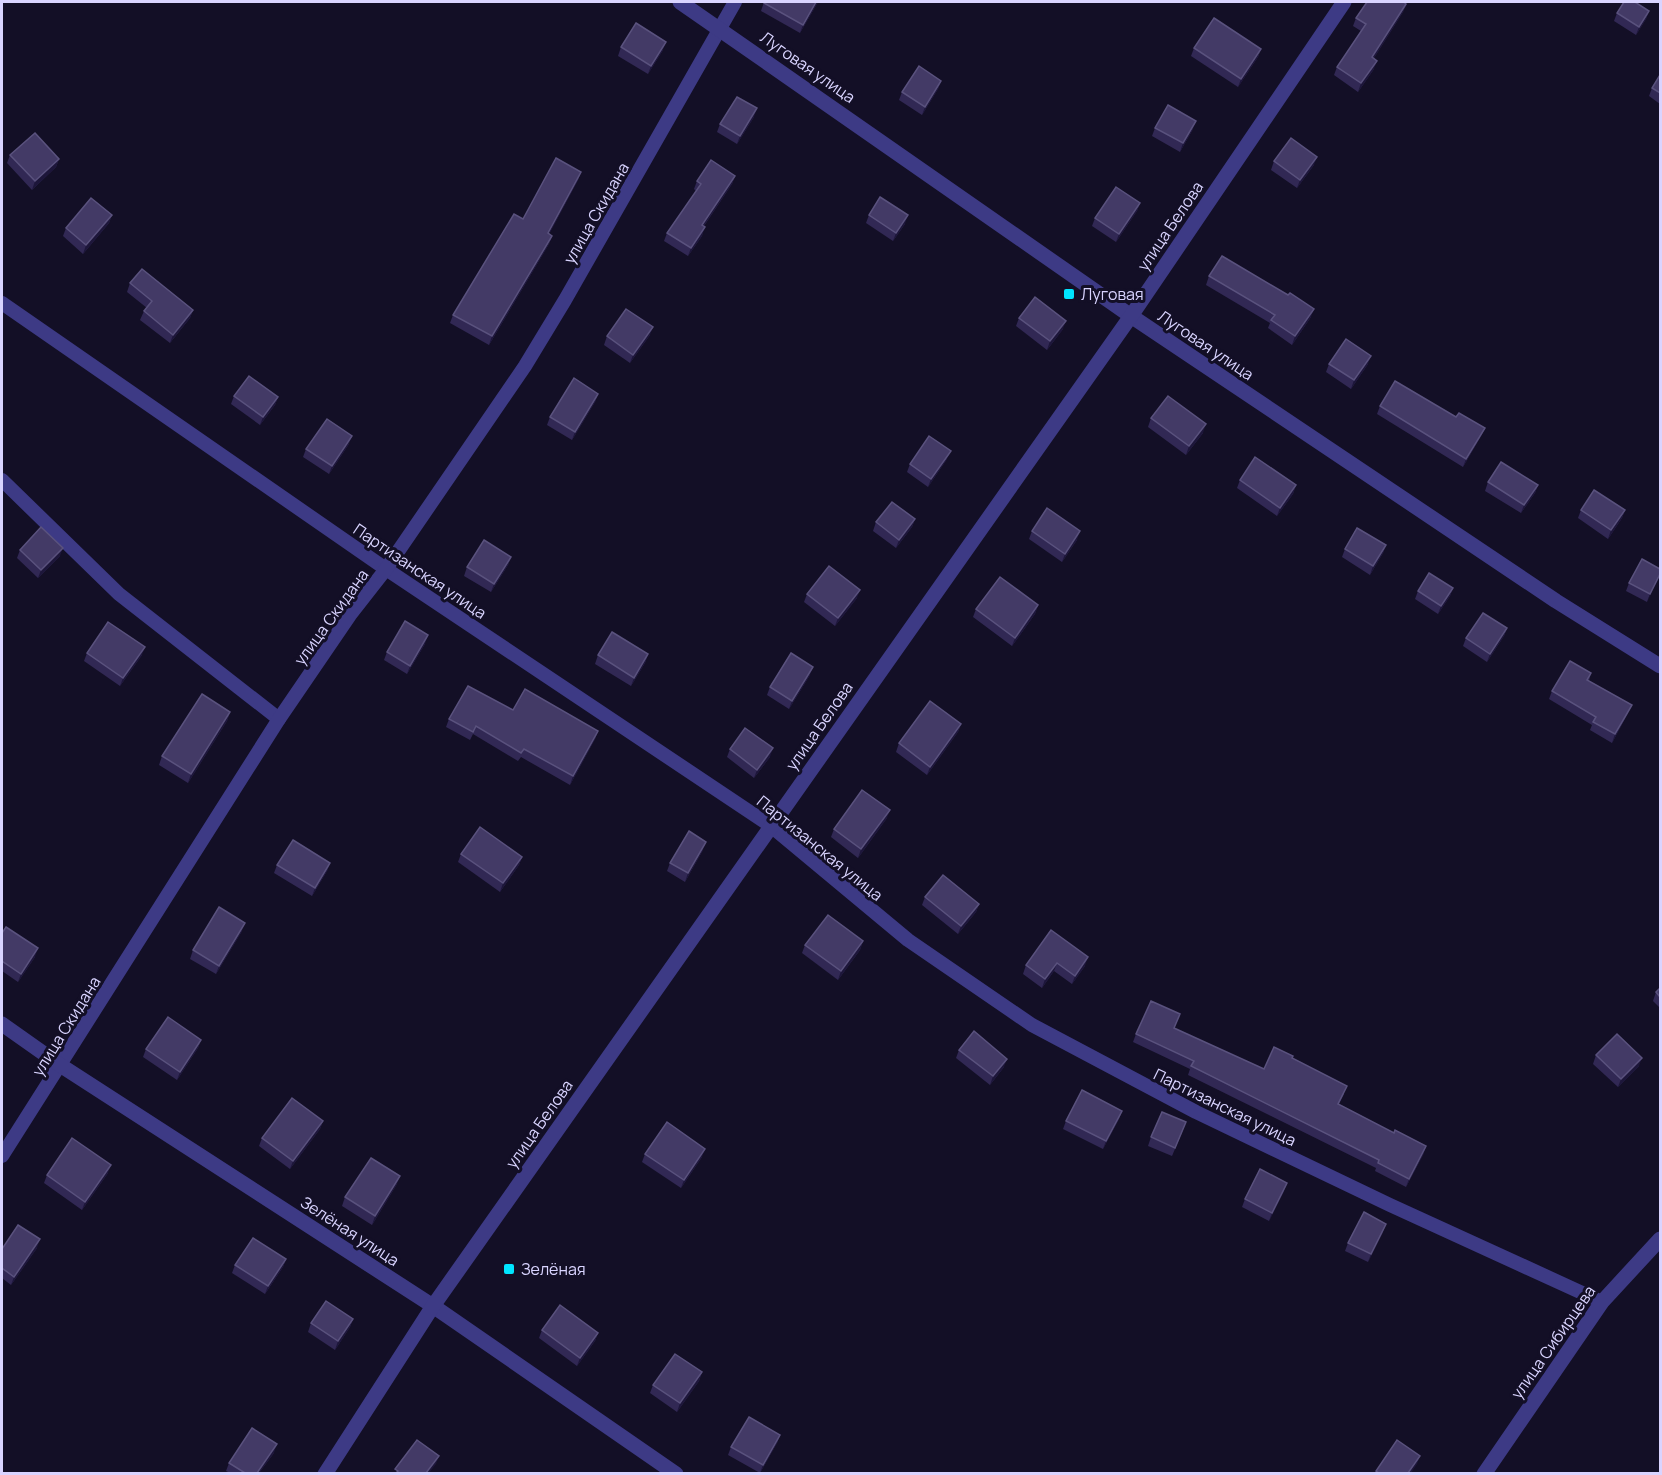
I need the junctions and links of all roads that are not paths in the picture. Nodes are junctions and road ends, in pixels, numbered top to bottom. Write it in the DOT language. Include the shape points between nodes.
graph roads {
  1 [pos="680,2"];
  2 [pos="735,2"];
  3 [pos="1344,2"];
  4 [pos="721,28"];
  5 [pos="2,303"];
  6 [pos="1131,316"];
  7 [pos="2,480"];
  8 [pos="386,569"];
  9 [pos="1660,666"];
  10 [pos="279,719"];
  11 [pos="771,826"];
  12 [pos="2,1024"];
  13 [pos="60,1065"];
  14 [pos="2,1154"];
  15 [pos="1660,1239"];
  16 [pos="1602,1302"];
  17 [pos="433,1306"];
  18 [pos="325,1473"];
  19 [pos="676,1473"];
  20 [pos="1484,1473"];
  1 -- 4 [label="street, Луговая улица"];
  2 -- 4 [label="lane, улица Скидана"];
  3 -- 6 [label="street, улица Белова"];
  4 -- 6 [label="street, Луговая улица"];
  4 -- 8 [label="lane, улица Скидана" via="525,366"];
  5 -- 8 [label="lane, Партизанская улица"];
  6 -- 9 [label="street, Луговая улица" via="1556,602"];
  6 -- 11 [label="street, улица Белова"];
  7 -- 10 [label="lane" via="119,594"];
  8 -- 10 [label="lane, улица Скидана"];
  8 -- 11 [label="lane, Партизанская улица"];
  10 -- 13 [label="lane, улица Скидана"];
  11 -- 16 [label="lane, Партизанская улица" via="908,940 1032,1025 1196,1113"];
  11 -- 17 [label="street, улица Белова"];
  12 -- 13 [label="street, Зелёная улица"];
  13 -- 14 [label="lane, улица Скидана"];
  13 -- 17 [label="street, Зелёная улица"];
  15 -- 16 [label="street, улица Сибирцева"];
  16 -- 20 [label="street, улица Сибирцева"];
  17 -- 18 [label="street, улица Белова"];
  17 -- 19 [label="street, Зелёная улица"];
}
